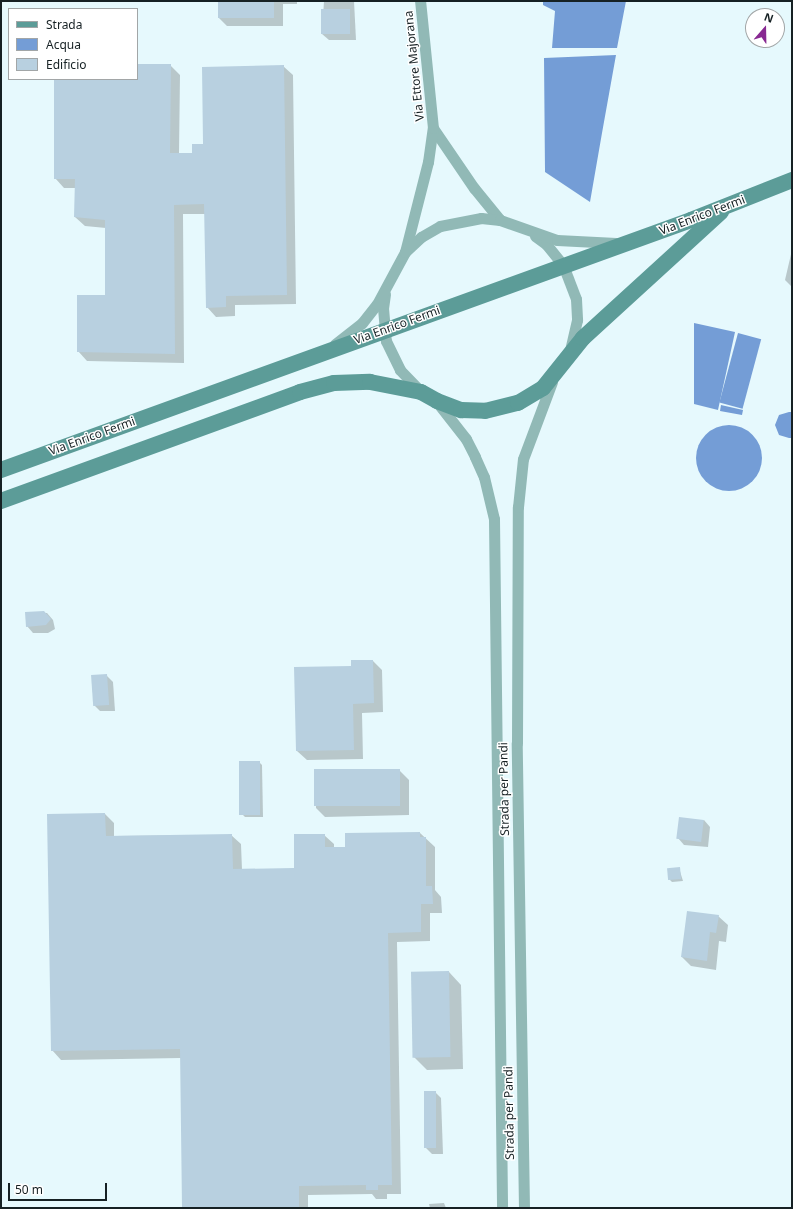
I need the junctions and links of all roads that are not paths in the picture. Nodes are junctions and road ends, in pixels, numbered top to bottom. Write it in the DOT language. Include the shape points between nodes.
graph roads {
  1 [pos="420,1"];
  2 [pos="433,128"];
  3 [pos="792,180"];
  4 [pos="727,206"];
  5 [pos="500,220"];
  6 [pos="525,229"];
  7 [pos="627,243"];
  8 [pos="405,252"];
  9 [pos="563,265"];
  10 [pos="386,289"];
  11 [pos="384,330"];
  12 [pos="320,353"];
  13 [pos="566,360"];
  14 [pos="555,376"];
  15 [pos="421,392"];
  16 [pos="437,401"];
  17 [pos="1,470"];
  18 [pos="1,500"];
  19 [pos="502,1208"];
  20 [pos="524,1208"];
  1 -- 2 [label="street, Via Ettore Majorana"];
  2 -- 5 [label="street" via="474,188"];
  2 -- 8 [label="street" via="428,162"];
  3 -- 4 [label="street, Via Enrico Fermi"];
  4 -- 7 [label="street, Via Enrico Fermi"];
  4 -- 13 [label="street" via="583,338"];
  5 -- 6 [label="street"];
  5 -- 8 [label="street" via="481,218 440,226 421,237"];
  6 -- 7 [label="street" via="574,243"];
  6 -- 9 [label="street" via="546,244"];
  7 -- 9 [label="street, Via Enrico Fermi"];
  8 -- 10 [label="street"];
  9 -- 11 [label="street, Via Enrico Fermi"];
  9 -- 13 [label="street" via="576,299 577,320"];
  10 -- 11 [label="street"];
  10 -- 12 [label="street" via="362,323"];
  11 -- 12 [label="street, Via Enrico Fermi"];
  11 -- 15 [label="street" via="386,341 400,370"];
  12 -- 17 [label="street, Via Enrico Fermi"];
  13 -- 14 [label="street"];
  14 -- 16 [label="street" via="532,396 502,409 461,410"];
  14 -- 20 [label="street, Strada per Pandi" via="523,459 518,507 517,743"];
  15 -- 16 [label="street"];
  15 -- 18 [label="street" via="350,381 300,392"];
  16 -- 19 [label="street, Strada per Pandi" via="466,439 476,457 484,477 494,519"];
}
